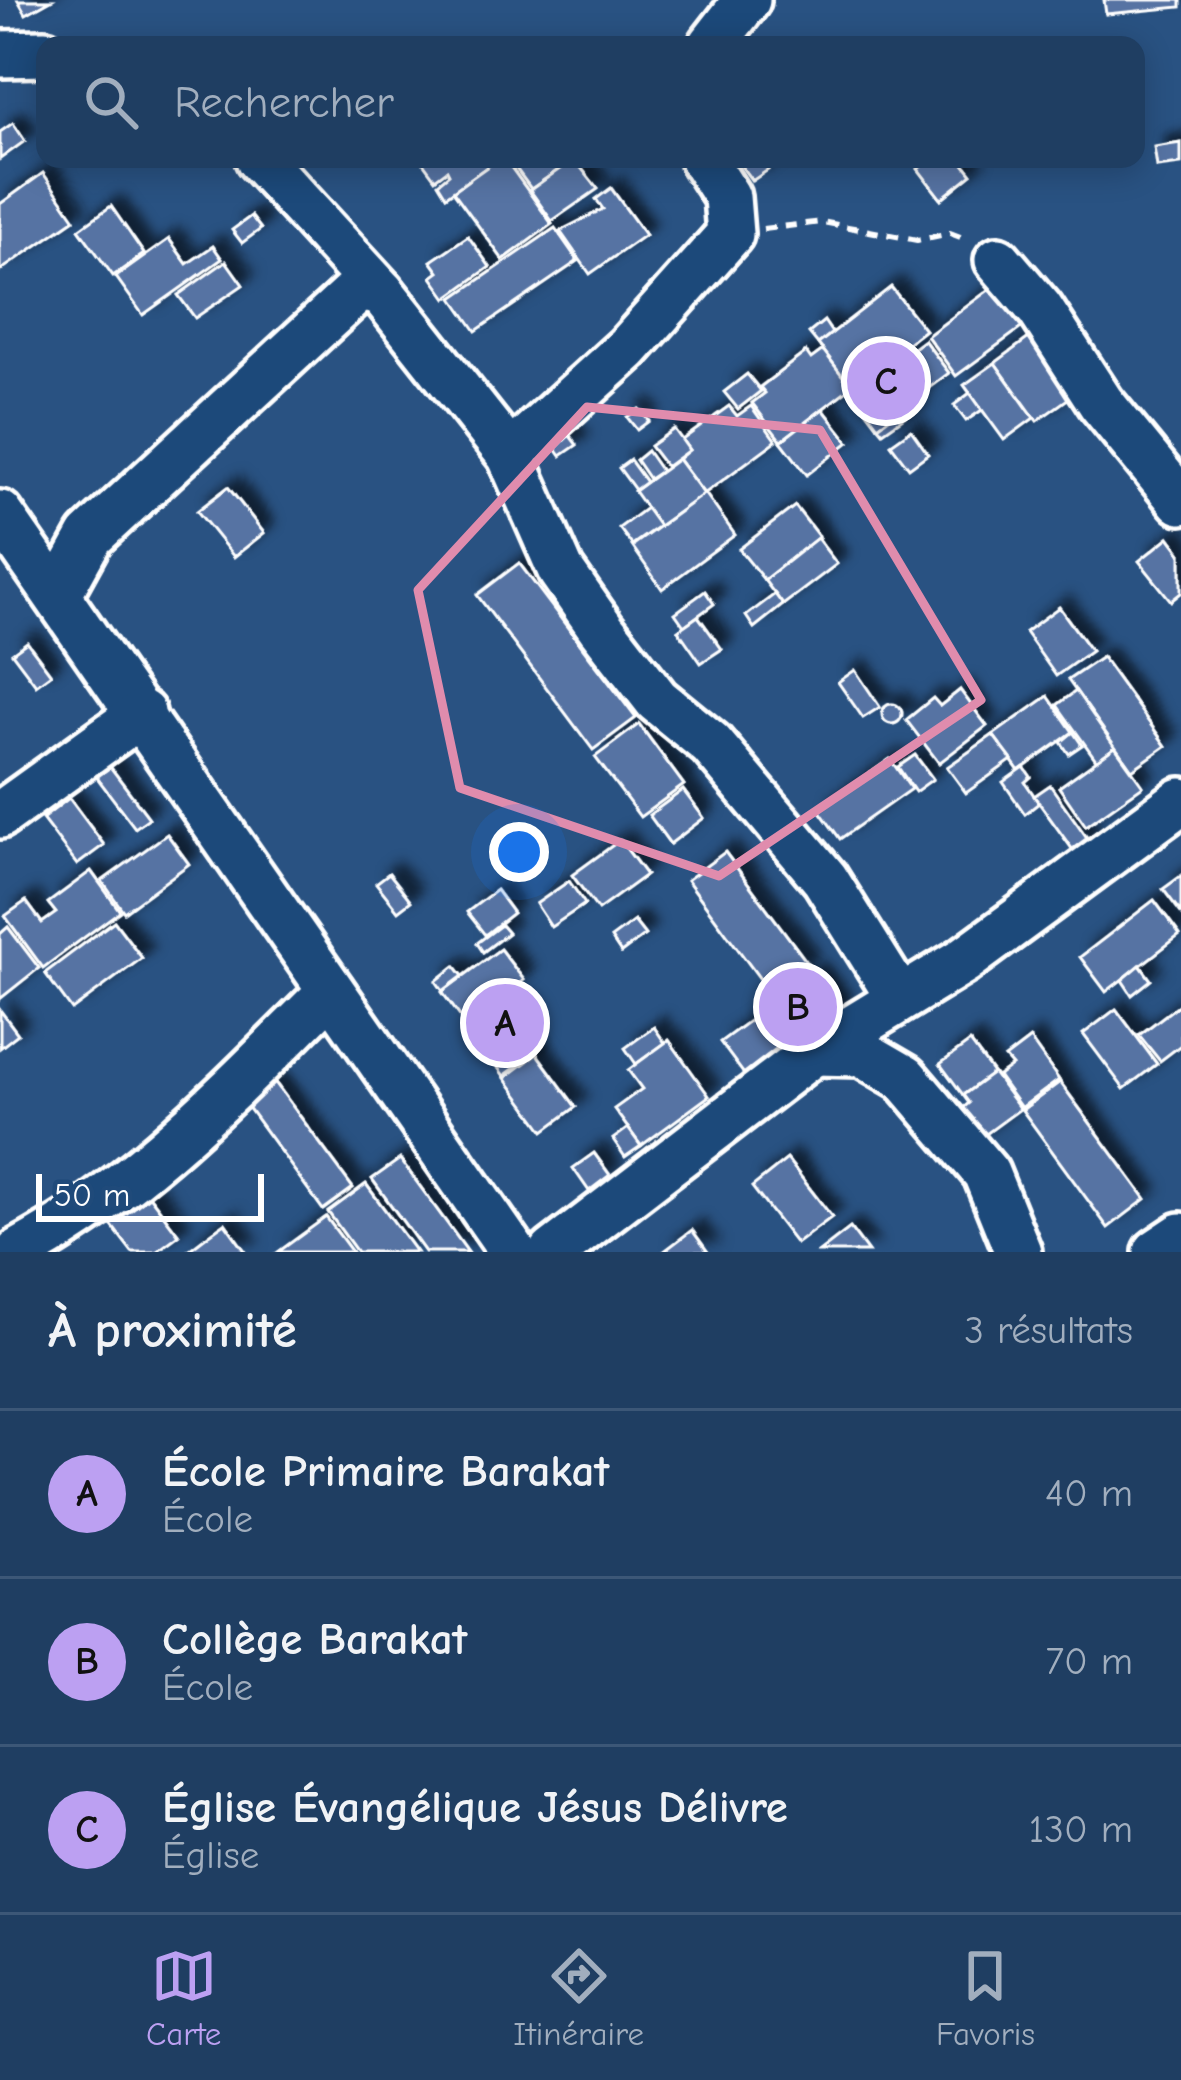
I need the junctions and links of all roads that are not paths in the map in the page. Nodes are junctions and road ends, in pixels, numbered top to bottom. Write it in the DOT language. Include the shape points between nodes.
graph roads {
  1 [pos="747,0"];
  2 [pos="719,36"];
  3 [pos="36,53"];
  4 [pos="0,54"];
  5 [pos="267,168"];
  6 [pos="709,168"];
  7 [pos="998,260"];
  8 [pos="382,293"];
  9 [pos="510,454"];
  10 [pos="1181,501"];
  11 [pos="0,514"];
  12 [pos="58,596"];
  13 [pos="142,712"];
  14 [pos="1181,801"];
  15 [pos="0,814"];
  16 [pos="331,992"];
  17 [pos="898,996"];
  18 [pos="814,1052"];
  19 [pos="1181,1236"];
  20 [pos="19,1252"];
  21 [pos="513,1252"];
  22 [pos="553,1252"];
  23 [pos="1018,1252"];
  24 [pos="1157,1252"];
  1 -- 2 [label="street"];
  3 -- 4 [label="street"];
  5 -- 8 [label="street"];
  6 -- 9 [label="street" via="727,197 730,234 640,337"];
  7 -- 10 [label="street"];
  8 -- 9 [label="street"];
  8 -- 12 [label="street" via="360,288 154,474 90,538"];
  9 -- 17 [label="street" via="561,571 601,628 657,700 711,745 825,879"];
  11 -- 12 [label="street"];
  12 -- 13 [label="street"];
  13 -- 15 [label="street"];
  13 -- 16 [label="street"];
  14 -- 17 [label="street" via="963,961"];
  16 -- 20 [label="street" via="89,1215"];
  16 -- 21 [label="street"];
  17 -- 18 [label="street"];
  18 -- 22 [label="street"];
  18 -- 23 [label="street" via="862,1053 905,1078 986,1174"];
  19 -- 24 [label="street"];
}
